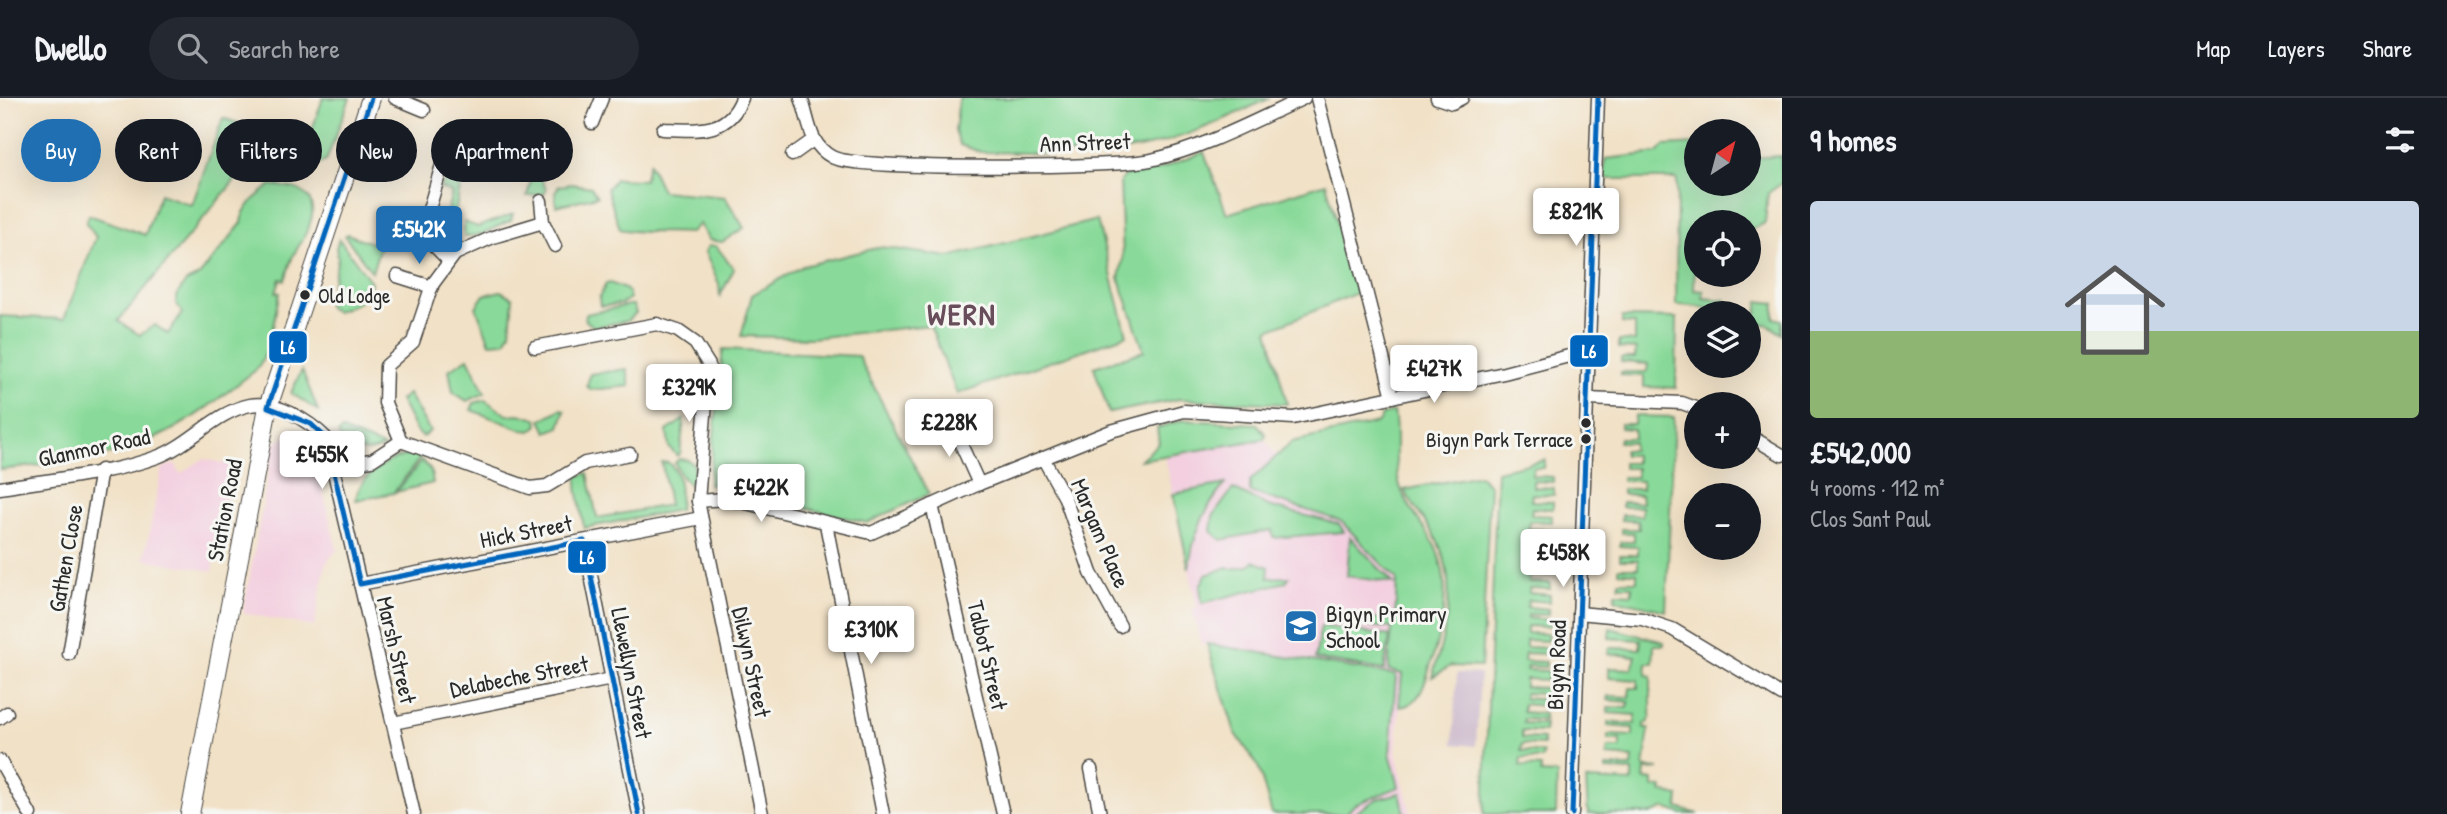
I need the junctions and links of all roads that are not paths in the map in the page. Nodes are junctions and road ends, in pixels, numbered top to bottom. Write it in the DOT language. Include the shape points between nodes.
graph roads {
  1 [pos="395,98"];
  2 [pos="602,98"];
  3 [pos="742,98"];
  4 [pos="801,98"];
  5 [pos="1304,98"];
  6 [pos="1317,98"];
  7 [pos="1437,98"];
  8 [pos="1462,98"];
  9 [pos="1598,98"];
  10 [pos="374,99"];
  11 [pos="424,110"];
  12 [pos="592,123"];
  13 [pos="663,129"];
  14 [pos="813,140"];
  15 [pos="792,155"];
  16 [pos="436,182"];
  17 [pos="541,201"];
  18 [pos="543,222"];
  19 [pos="555,246"];
  20 [pos="449,261"];
  21 [pos="397,276"];
  22 [pos="432,287"];
  23 [pos="535,347"];
  24 [pos="1588,351"];
  25 [pos="1393,397"];
  26 [pos="1587,399"];
  27 [pos="1684,404"];
  28 [pos="268,407"];
  29 [pos="950,420"];
  30 [pos="401,441"];
  31 [pos="1761,443"];
  32 [pos="629,454"];
  33 [pos="1782,455"];
  34 [pos="1042,458"];
  35 [pos="333,465"];
  36 [pos="102,470"];
  37 [pos="979,484"];
  38 [pos="0,488"];
  39 [pos="698,501"];
  40 [pos="932,505"];
  41 [pos="701,518"];
  42 [pos="826,524"];
  43 [pos="584,541"];
  44 [pos="360,584"];
  45 [pos="1579,613"];
  46 [pos="1120,625"];
  47 [pos="69,654"];
  48 [pos="612,679"];
  49 [pos="1782,695"];
  50 [pos="393,723"];
  51 [pos="0,761"];
  52 [pos="1091,769"];
  53 [pos="30,814"];
  54 [pos="190,814"];
  55 [pos="414,814"];
  56 [pos="639,814"];
  57 [pos="762,814"];
  58 [pos="883,814"];
  59 [pos="1003,814"];
  60 [pos="1100,814"];
  61 [pos="1572,814"];
  1 -- 11 [label="street"];
  2 -- 12 [label="street"];
  3 -- 13 [label="street" via="726,122 701,131"];
  4 -- 14 [label="street"];
  5 -- 14 [label="street, Ann Street" via="1211,141 1126,164 855,163 833,158"];
  6 -- 25 [label="street"];
  7 -- 8 [label="street" via="1452,103"];
  9 -- 24 [label="street, Bigyn Road"];
  10 -- 28 [label="main road, Station Road"];
  14 -- 15 [label="street"];
  16 -- 20 [label="street" via="422,233"];
  17 -- 18 [label="street"];
  18 -- 19 [label="street"];
  18 -- 20 [label="street" via="493,237"];
  20 -- 22 [label="street"];
  21 -- 22 [label="street"];
  22 -- 30 [label="street" via="413,342 386,366 385,403"];
  23 -- 39 [label="street, Dilwyn Street" via="657,324 695,343 709,365"];
  24 -- 25 [label="street"];
  24 -- 26 [label="street, Bigyn Road"];
  25 -- 34 [label="street" via="1293,418 1184,411 1111,430"];
  26 -- 27 [label="street"];
  26 -- 45 [label="street, Bigyn Road"];
  28 -- 35 [label="street, Marsh Street" via="312,424 326,438"];
  28 -- 36 [label="street, Glanmor Road" via="252,404 230,412 158,457"];
  28 -- 54 [label="main road, Station Road"];
  29 -- 37 [label="street"];
  30 -- 32 [label="street" via="530,488 547,486 585,463"];
  30 -- 35 [label="street" via="372,460"];
  31 -- 33 [label="street"];
  34 -- 37 [label="street"];
  34 -- 46 [label="street, Margam Place" via="1065,498 1091,573"];
  35 -- 44 [label="street, Marsh Street"];
  36 -- 38 [label="street, Glanmor Road"];
  36 -- 47 [label="street, Gathen Close"];
  37 -- 40 [label="street"];
  39 -- 41 [label="street, Dilwyn Street"];
  39 -- 42 [label="street" via="724,499"];
  40 -- 42 [label="street" via="872,533"];
  40 -- 59 [label="street, Talbot Street"];
  41 -- 43 [label="street, Hick Street"];
  41 -- 57 [label="street, Dilwyn Street"];
  42 -- 58 [label="street"];
  43 -- 44 [label="street, Hick Street"];
  43 -- 48 [label="street, Llewellyn Street"];
  44 -- 50 [label="street, Marsh Street"];
  45 -- 49 [label="street" via="1642,619 1672,629"];
  45 -- 61 [label="street, Bigyn Road"];
  48 -- 50 [label="street, Delabeche Street"];
  48 -- 56 [label="street, Llewellyn Street"];
  50 -- 55 [label="street, Marsh Street"];
  51 -- 53 [label="street"];
  52 -- 60 [label="street"];
}
